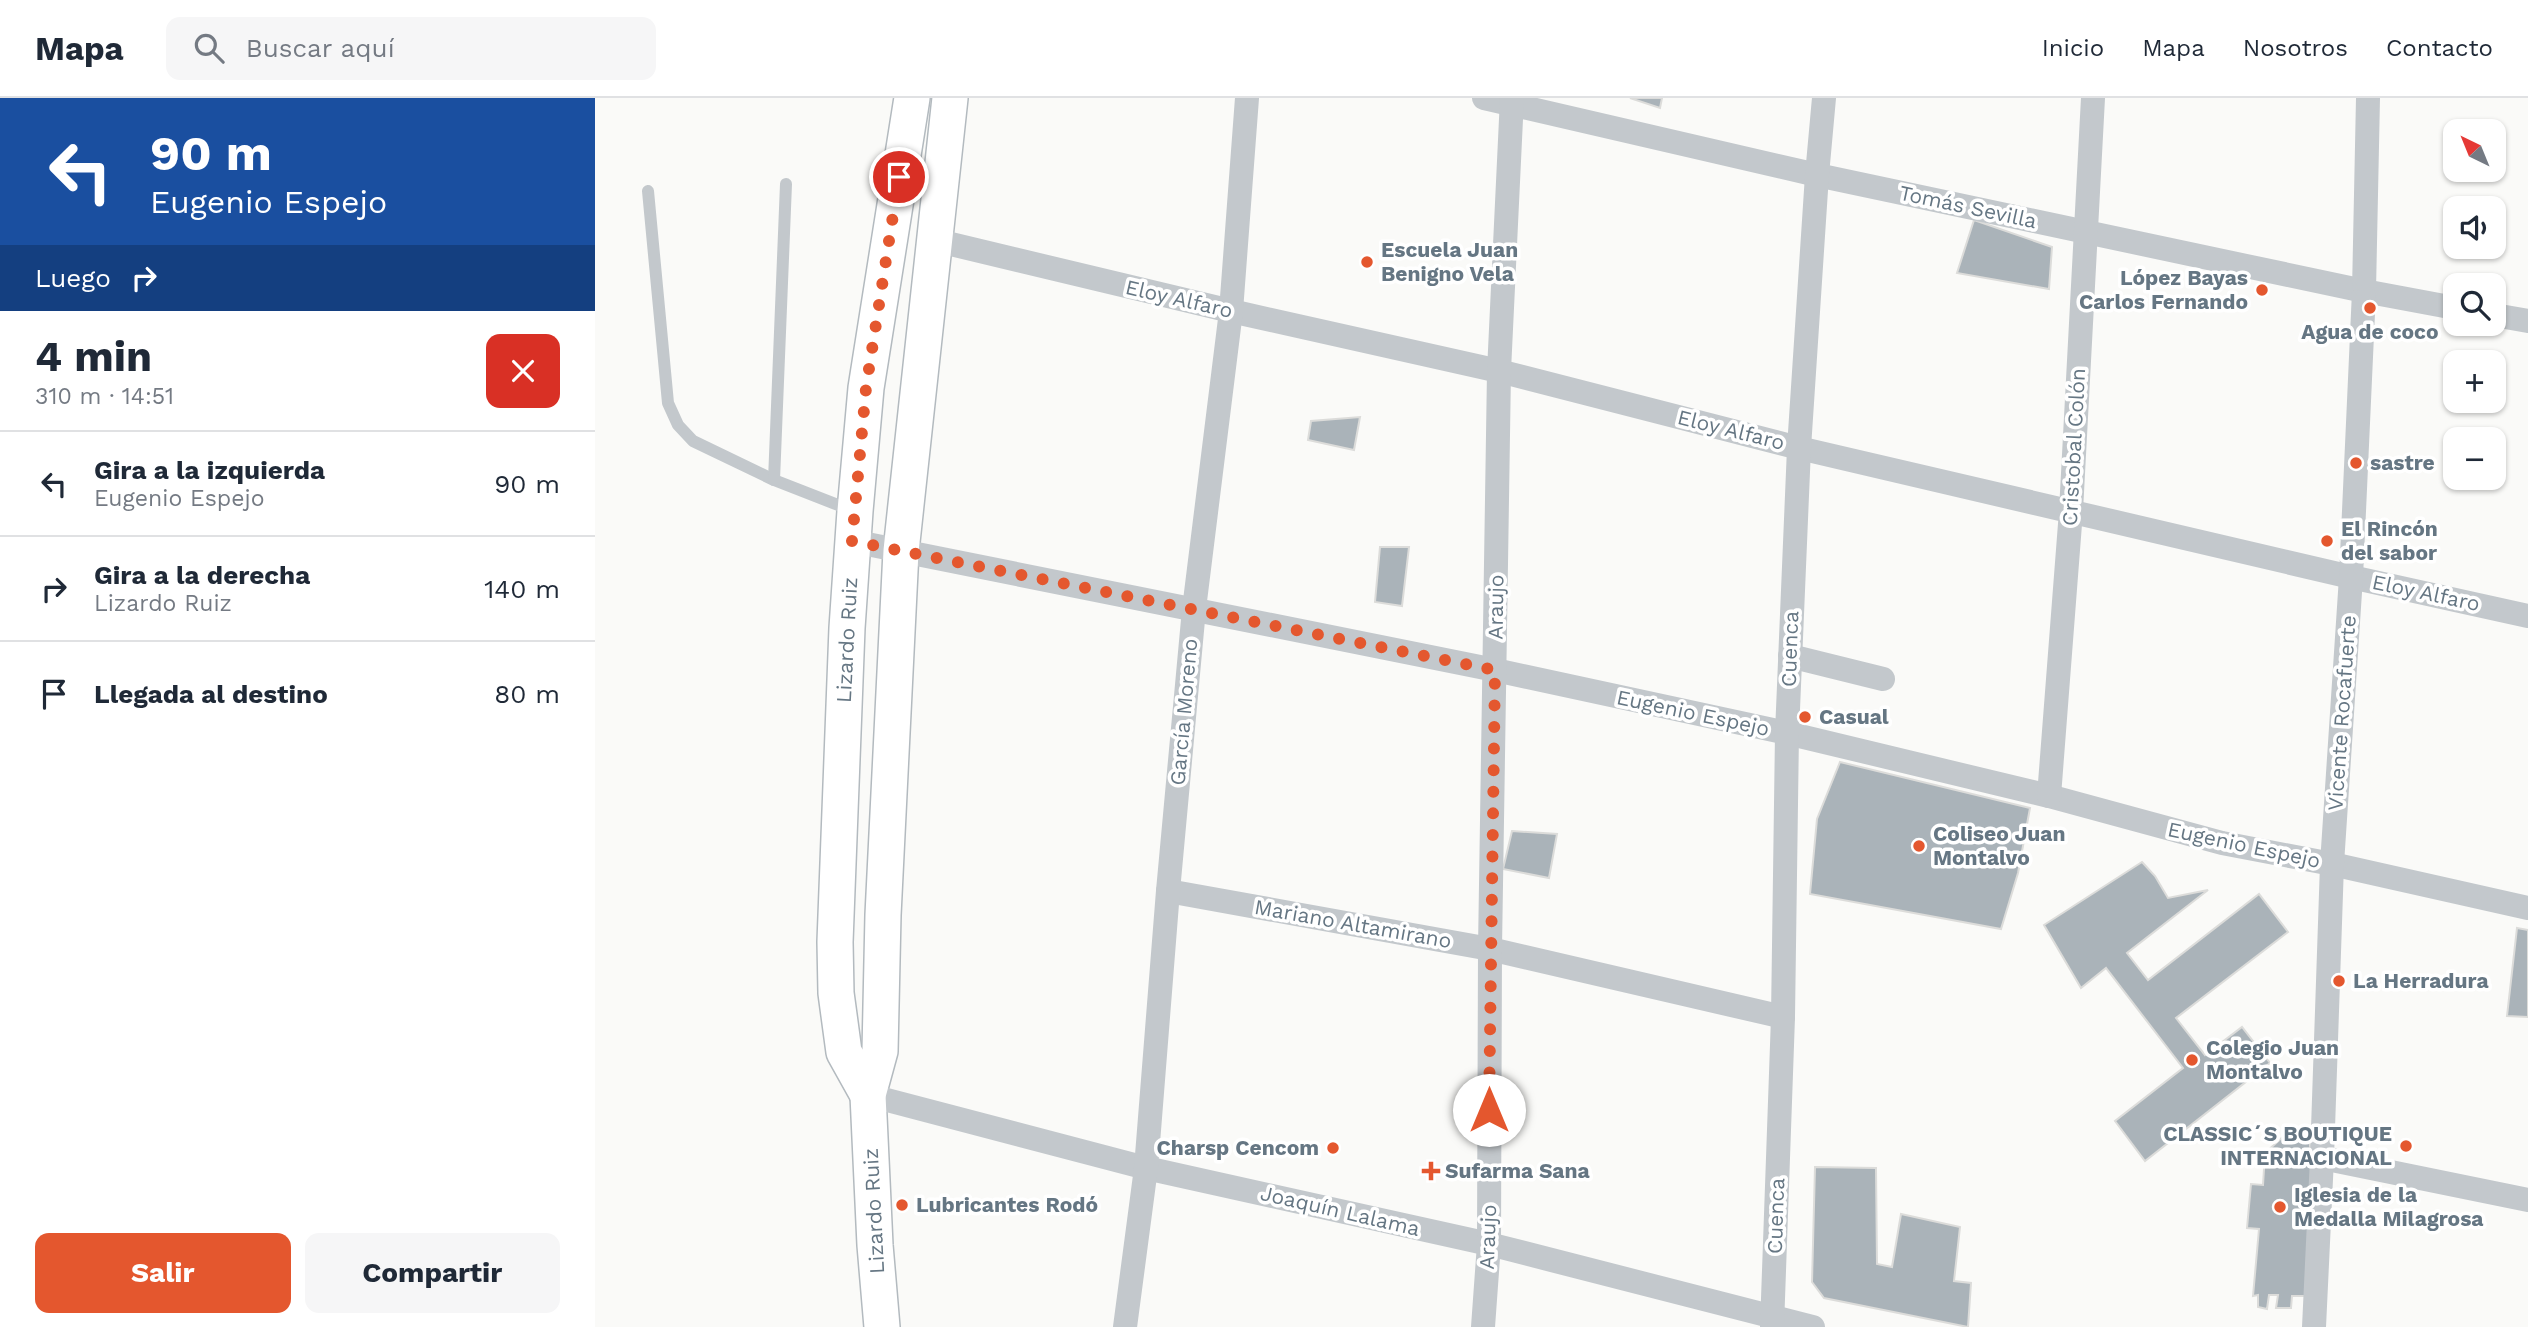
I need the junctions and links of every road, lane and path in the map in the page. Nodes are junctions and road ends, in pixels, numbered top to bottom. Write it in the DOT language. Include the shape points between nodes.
graph roads {
  1 [pos="912,98"];
  2 [pos="950,98"];
  3 [pos="1247,98"];
  4 [pos="1484,98"];
  5 [pos="1824,98"];
  6 [pos="2094,98"];
  7 [pos="2368,98"];
  8 [pos="1512,101"];
  9 [pos="1817,175"];
  10 [pos="786,184"];
  11 [pos="648,191"];
  12 [pos="2086,232"];
  13 [pos="935,240"];
  14 [pos="2364,291"];
  15 [pos="2443,306"];
  16 [pos="1231,311"];
  17 [pos="2506,317"];
  18 [pos="2528,321"];
  19 [pos="1499,371"];
  20 [pos="1799,448"];
  21 [pos="774,480"];
  22 [pos="2071,511"];
  23 [pos="853,526"];
  24 [pos="901,551"];
  25 [pos="2351,577"];
  26 [pos="1194,609"];
  27 [pos="2528,616"];
  28 [pos="1790,656"];
  29 [pos="1495,670"];
  30 [pos="1883,679"];
  31 [pos="1787,733"];
  32 [pos="2049,796"];
  33 [pos="2332,864"];
  34 [pos="1168,891"];
  35 [pos="2528,908"];
  36 [pos="1490,948"];
  37 [pos="1783,1017"];
  38 [pos="868,1095"];
  39 [pos="2322,1158"];
  40 [pos="1146,1168"];
  41 [pos="2528,1200"];
  42 [pos="1489,1244"];
  43 [pos="1772,1322"];
  44 [pos="882,1327"];
  45 [pos="1125,1327"];
  46 [pos="1483,1327"];
  47 [pos="1813,1327"];
  48 [pos="2314,1327"];
  1 -- 23 [label="main road, Lizardo Ruiz" via="866,388"];
  2 -- 13 [label="main road, Lizardo Ruiz"];
  3 -- 16 [label="street, García Moreno"];
  4 -- 8 [label="street, Tomás Sevilla"];
  5 -- 9 [label="street, Cuenca"];
  6 -- 12 [label="street, Cristobal Colón"];
  7 -- 14 [label="street, Vicente Rocafuerte"];
  8 -- 9 [label="street, Tomás Sevilla"];
  8 -- 19 [label="street, Araujo"];
  9 -- 12 [label="street, Tomás Sevilla"];
  9 -- 20 [label="street, Cuenca"];
  10 -- 21 [label="lane"];
  11 -- 21 [label="lane" via="669,403 678,425 693,441"];
  12 -- 14 [label="street, Tomás Sevilla"];
  12 -- 22 [label="street, Cristobal Colón"];
  13 -- 16 [label="street, Eloy Alfaro"];
  13 -- 24 [label="main road, Lizardo Ruiz"];
  14 -- 15 [label="street, Tomás Sevilla"];
  14 -- 25 [label="street, Vicente Rocafuerte"];
  16 -- 19 [label="street, Eloy Alfaro"];
  16 -- 26 [label="street, García Moreno"];
  17 -- 18 [label="street"];
  19 -- 20 [label="street, Eloy Alfaro"];
  19 -- 29 [label="street, Araujo"];
  20 -- 22 [label="street, Eloy Alfaro"];
  20 -- 28 [label="street, Cuenca"];
  21 -- 23 [label="lane"];
  22 -- 25 [label="street, Eloy Alfaro"];
  22 -- 32 [label="street, Cristobal Colón"];
  23 -- 24 [label="street, Eugenio Espejo"];
  23 -- 38 [label="main road, Lizardo Ruiz" via="836,993 844,1052"];
  24 -- 26 [label="street, Eugenio Espejo"];
  24 -- 38 [label="main road, Lizardo Ruiz" via="880,1051"];
  25 -- 27 [label="street, Eloy Alfaro"];
  25 -- 33 [label="street, Vicente Rocafuerte"];
  26 -- 29 [label="street, Eugenio Espejo"];
  26 -- 34 [label="street, García Moreno"];
  28 -- 30 [label="street"];
  28 -- 31 [label="street, Cuenca"];
  29 -- 31 [label="street, Eugenio Espejo"];
  29 -- 36 [label="street, Araujo"];
  31 -- 32 [label="street, Eugenio Espejo"];
  31 -- 37 [label="street, Cuenca"];
  32 -- 33 [label="street, Eugenio Espejo" via="2222,843"];
  33 -- 35 [label="street, Eugenio Espejo"];
  33 -- 39 [label="street, Vicente Rocafuerte"];
  34 -- 36 [label="street, Mariano Altamirano"];
  34 -- 40 [label="street, García Moreno"];
  36 -- 37 [label="street, Mariano Altamirano"];
  36 -- 42 [label="street, Araujo"];
  37 -- 43 [label="street, Cuenca"];
  38 -- 40 [label="street, Joaquín Lalama"];
  38 -- 44 [label="main road, Lizardo Ruiz"];
  39 -- 41 [label="street"];
  39 -- 48 [label="street, Vicente Rocafuerte"];
  40 -- 42 [label="street, Joaquín Lalama"];
  40 -- 45 [label="street, García Moreno"];
  42 -- 43 [label="street, Joaquín Lalama"];
  42 -- 46 [label="street, Araujo"];
  43 -- 47 [label="street, Joaquín Lalama"];
}
